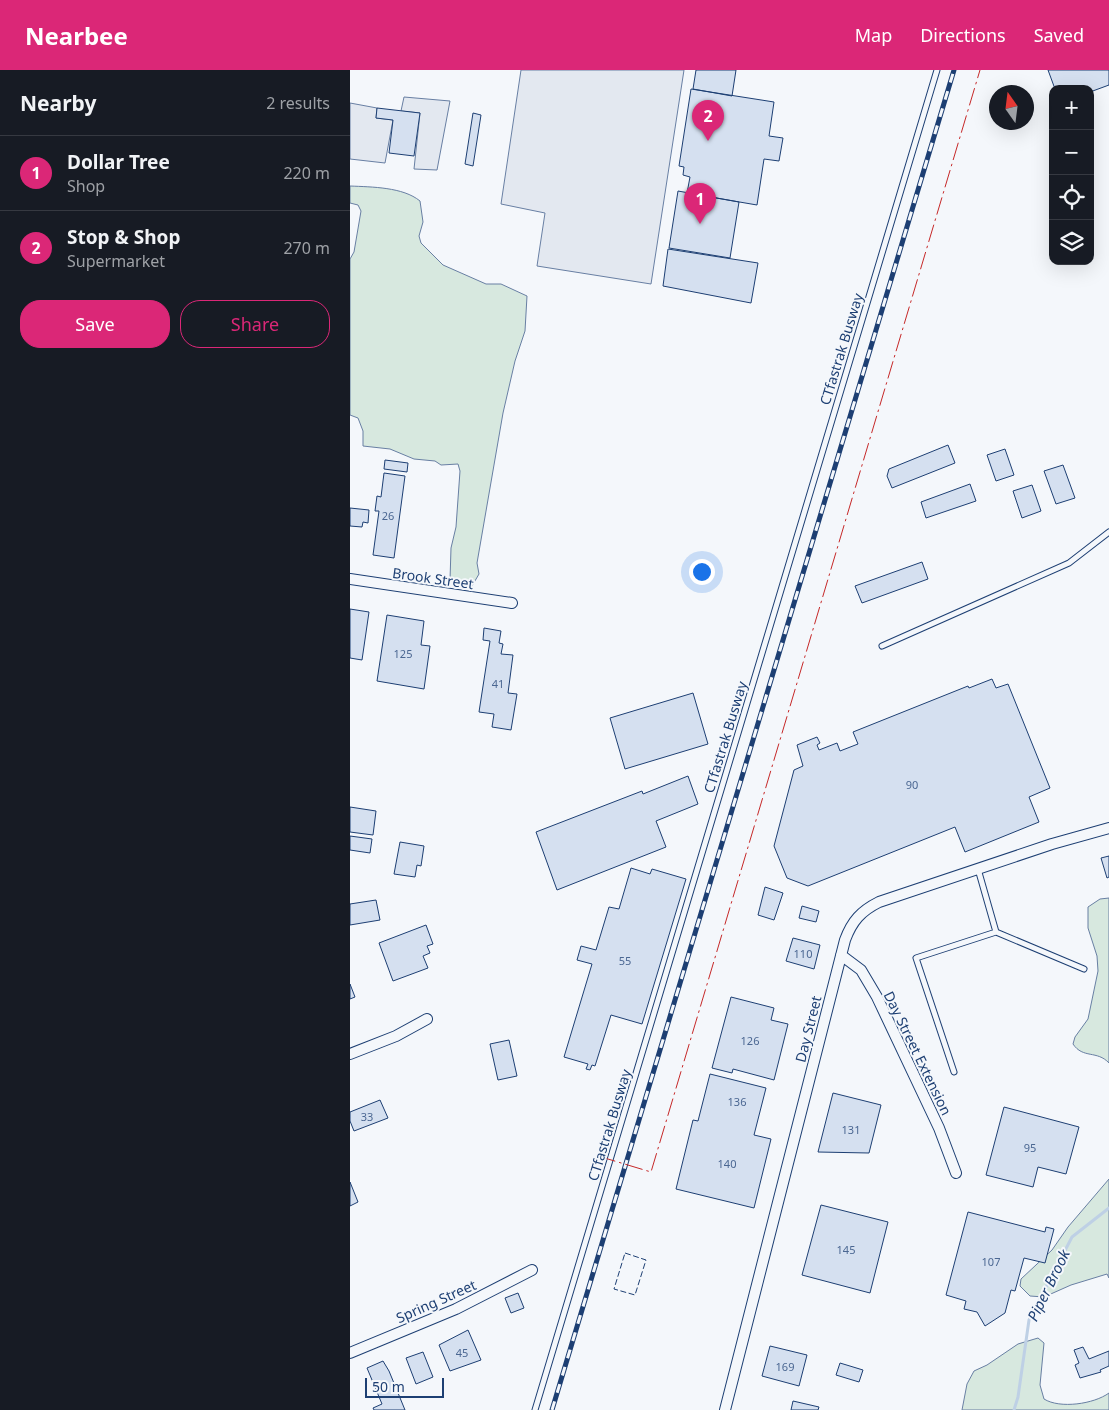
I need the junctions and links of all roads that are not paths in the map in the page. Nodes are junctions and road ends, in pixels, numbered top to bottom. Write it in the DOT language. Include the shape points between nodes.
graph roads {
  1 [pos="937,70"];
  2 [pos="1109,532"];
  3 [pos="350,579"];
  4 [pos="512,603"];
  5 [pos="882,646"];
  6 [pos="1109,828"];
  7 [pos="978,869"];
  8 [pos="996,932"];
  9 [pos="841,956"];
  10 [pos="1084,969"];
  11 [pos="427,1019"];
  12 [pos="350,1054"];
  13 [pos="954,1072"];
  14 [pos="956,1173"];
  15 [pos="532,1270"];
  16 [pos="350,1354"];
  17 [pos="535,1410"];
  18 [pos="725,1410"];
  1 -- 17 [label="lane, CTfastrak Busway"];
  2 -- 5 [label="lane" via="1069,563"];
  3 -- 4 [label="street, Brook Street"];
  6 -- 7 [label="street, Day Street"];
  7 -- 8 [label="lane"];
  7 -- 9 [label="street, Day Street" via="863,910 851,925"];
  8 -- 10 [label="lane"];
  8 -- 13 [label="lane" via="916,958"];
  9 -- 14 [label="street, Day Street Extension" via="861,970 877,997 939,1128"];
  9 -- 18 [label="street, Day Street"];
  11 -- 12 [label="street" via="396,1036"];
  15 -- 16 [label="street, Spring Street" via="456,1309"];
}
